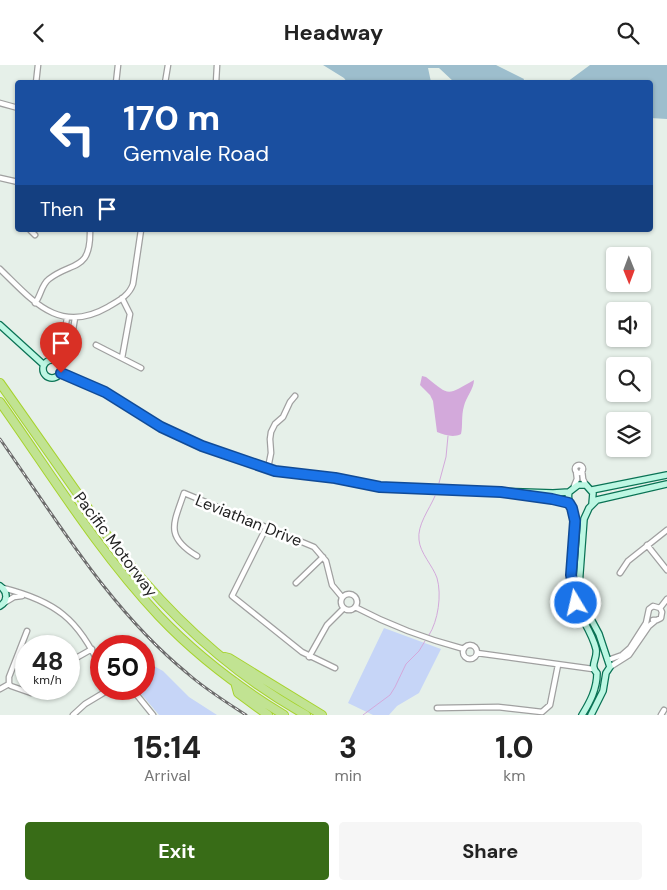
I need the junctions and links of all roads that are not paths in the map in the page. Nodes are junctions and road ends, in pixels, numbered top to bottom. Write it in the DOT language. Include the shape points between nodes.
graph roads {
  1 [pos="38,65"];
  2 [pos="118,65"];
  3 [pos="168,65"];
  4 [pos="217,65"];
  5 [pos="36,80"];
  6 [pos="116,80"];
  7 [pos="166,80"];
  8 [pos="216,80"];
  9 [pos="0,103"];
  10 [pos="15,107"];
  11 [pos="0,178"];
  12 [pos="15,182"];
  13 [pos="32,232"];
  14 [pos="90,232"];
  15 [pos="141,232"];
  16 [pos="35,235"];
  17 [pos="0,269"];
  18 [pos="122,298"];
  19 [pos="35,303"];
  20 [pos="67,317"];
  21 [pos="74,317"];
  22 [pos="0,325"];
  23 [pos="96,345"];
  24 [pos="122,358"];
  25 [pos="50,360"];
  26 [pos="44,365"];
  27 [pos="60,365"];
  28 [pos="141,367"];
  29 [pos="61,373"];
  30 [pos="0,383"];
  31 [pos="295,396"];
  32 [pos="0,402"];
  33 [pos="268,469"];
  34 [pos="576,471"];
  35 [pos="582,471"];
  36 [pos="667,475"];
  37 [pos="667,484"];
  38 [pos="586,485"];
  39 [pos="574,486"];
  40 [pos="592,490"];
  41 [pos="501,492"];
  42 [pos="569,492"];
  43 [pos="591,506"];
  44 [pos="575,508"];
  45 [pos="266,528"];
  46 [pos="667,530"];
  47 [pos="647,545"];
  48 [pos="198,556"];
  49 [pos="323,557"];
  50 [pos="667,570"];
  51 [pos="620,573"];
  52 [pos="296,583"];
  53 [pos="1,587"];
  54 [pos="29,596"];
  55 [pos="342,597"];
  56 [pos="667,599"];
  57 [pos="1,606"];
  58 [pos="355,607"];
  59 [pos="660,607"];
  60 [pos="344,608"];
  61 [pos="648,616"];
  62 [pos="661,618"];
  63 [pos="655,621"];
  64 [pos="666,621"];
  65 [pos="27,631"];
  66 [pos="90,646"];
  67 [pos="464,649"];
  68 [pos="477,653"];
  69 [pos="218,655"];
  70 [pos="309,657"];
  71 [pos="597,659"];
  72 [pos="608,662"];
  73 [pos="558,665"];
  74 [pos="334,669"];
  75 [pos="595,671"];
  76 [pos="606,673"];
  77 [pos="235,682"];
  78 [pos="9,683"];
  79 [pos="15,687"];
  80 [pos="0,689"];
  81 [pos="92,700"];
  82 [pos="141,700"];
  83 [pos="437,708"];
  84 [pos="73,715"];
  85 [pos="153,715"];
  86 [pos="268,715"];
  87 [pos="284,715"];
  88 [pos="306,715"];
  89 [pos="322,715"];
  90 [pos="582,715"];
  91 [pos="591,715"];
  1 -- 5 [label="street"];
  2 -- 6 [label="street"];
  3 -- 7 [label="street"];
  4 -- 8 [label="street"];
  9 -- 10 [label="street"];
  11 -- 12 [label="street"];
  13 -- 16 [label="street"];
  14 -- 19 [label="street" via="88,251 83,260 48,280"];
  15 -- 18 [label="street" via="133,284"];
  17 -- 19 [label="street"];
  18 -- 21 [label="street" via="100,311"];
  18 -- 24 [label="street" via="130,314"];
  19 -- 20 [label="street" via="47,311"];
  20 -- 21 [label="street"];
  20 -- 25 [label="street" via="64,336"];
  21 -- 27 [label="street" via="72,336"];
  22 -- 26 [label="main road"];
  23 -- 24 [label="street"];
  24 -- 28 [label="street"];
  25 -- 26 [label="main road"];
  25 -- 27 [label="main road"];
  26 -- 29 [label="main road" via="44,373 48,377 53,379"];
  27 -- 29 [label="main road"];
  29 -- 33 [label="main road" via="105,392 161,427 189,440"];
  30 -- 69 [label="highway, Pacific Motorway" via="127,562 170,611"];
  31 -- 33 [label="street" via="272,429"];
  32 -- 77 [label="highway, Pacific Motorway" via="128,581 187,643"];
  33 -- 41 [label="main road" via="380,487"];
  34 -- 35 [label="street"];
  34 -- 35 [label="street" via="575,464 581,465"];
  34 -- 39 [label="street"];
  35 -- 38 [label="street"];
  36 -- 40 [label="main road"];
  37 -- 43 [label="main road" via="603,497"];
  38 -- 39 [label="main road"];
  38 -- 40 [label="main road"];
  39 -- 42 [label="main road"];
  40 -- 43 [label="main road"];
  41 -- 42 [label="main road"];
  41 -- 44 [label="main road" via="552,499"];
  42 -- 44 [label="main road"];
  43 -- 44 [label="main road"];
  43 -- 72 [label="main road" via="582,527 579,585"];
  44 -- 71 [label="main road" via="573,595 596,646"];
  45 -- 48 [label="street, Leviathan Drive" via="184,493 174,528 183,545"];
  45 -- 49 [label="street, Leviathan Drive" via="314,547"];
  45 -- 70 [label="street" via="232,596"];
  46 -- 47 [label="street"];
  47 -- 50 [label="street"];
  47 -- 51 [label="street" via="628,561"];
  49 -- 52 [label="street"];
  49 -- 55 [label="street" via="332,585"];
  53 -- 54 [label="street"];
  53 -- 57 [label="main road" via="6,596"];
  54 -- 57 [label="street" via="14,597"];
  54 -- 66 [label="street" via="63,613"];
  55 -- 58 [label="street" via="352,595 356,599"];
  55 -- 60 [label="street"];
  56 -- 59 [label="street"];
  58 -- 60 [label="street" via="350,610"];
  58 -- 67 [label="street" via="381,621"];
  59 -- 61 [label="street" via="651,607"];
  59 -- 62 [label="street"];
  60 -- 70 [label="street" via="327,625"];
  61 -- 63 [label="street"];
  61 -- 72 [label="street" via="627,651"];
  62 -- 63 [label="street"];
  62 -- 64 [label="street"];
  63 -- 72 [label="street" via="629,655"];
  65 -- 78 [label="street"];
  67 -- 68 [label="street" via="472,645"];
  67 -- 68 [label="street" via="468,658"];
  68 -- 73 [label="street"];
  69 -- 88 [label="highway, Pacific Motorway" via="256,684"];
  69 -- 89 [label="highway" via="229,658"];
  70 -- 74 [label="street"];
  71 -- 72 [label="main road" via="601,657"];
  71 -- 75 [label="main road" via="593,663"];
  72 -- 76 [label="main road"];
  73 -- 75 [label="street"];
  73 -- 83 [label="street" via="550,705 542,712 498,707"];
  75 -- 76 [label="main road"];
  75 -- 90 [label="main road" via="593,695"];
  76 -- 91 [label="main road" via="603,691"];
  77 -- 86 [label="highway" via="238,693"];
  77 -- 87 [label="highway, Pacific Motorway"];
  78 -- 79 [label="street"];
  78 -- 80 [label="street"];
  81 -- 84 [label="street"];
  82 -- 85 [label="street"];
}
